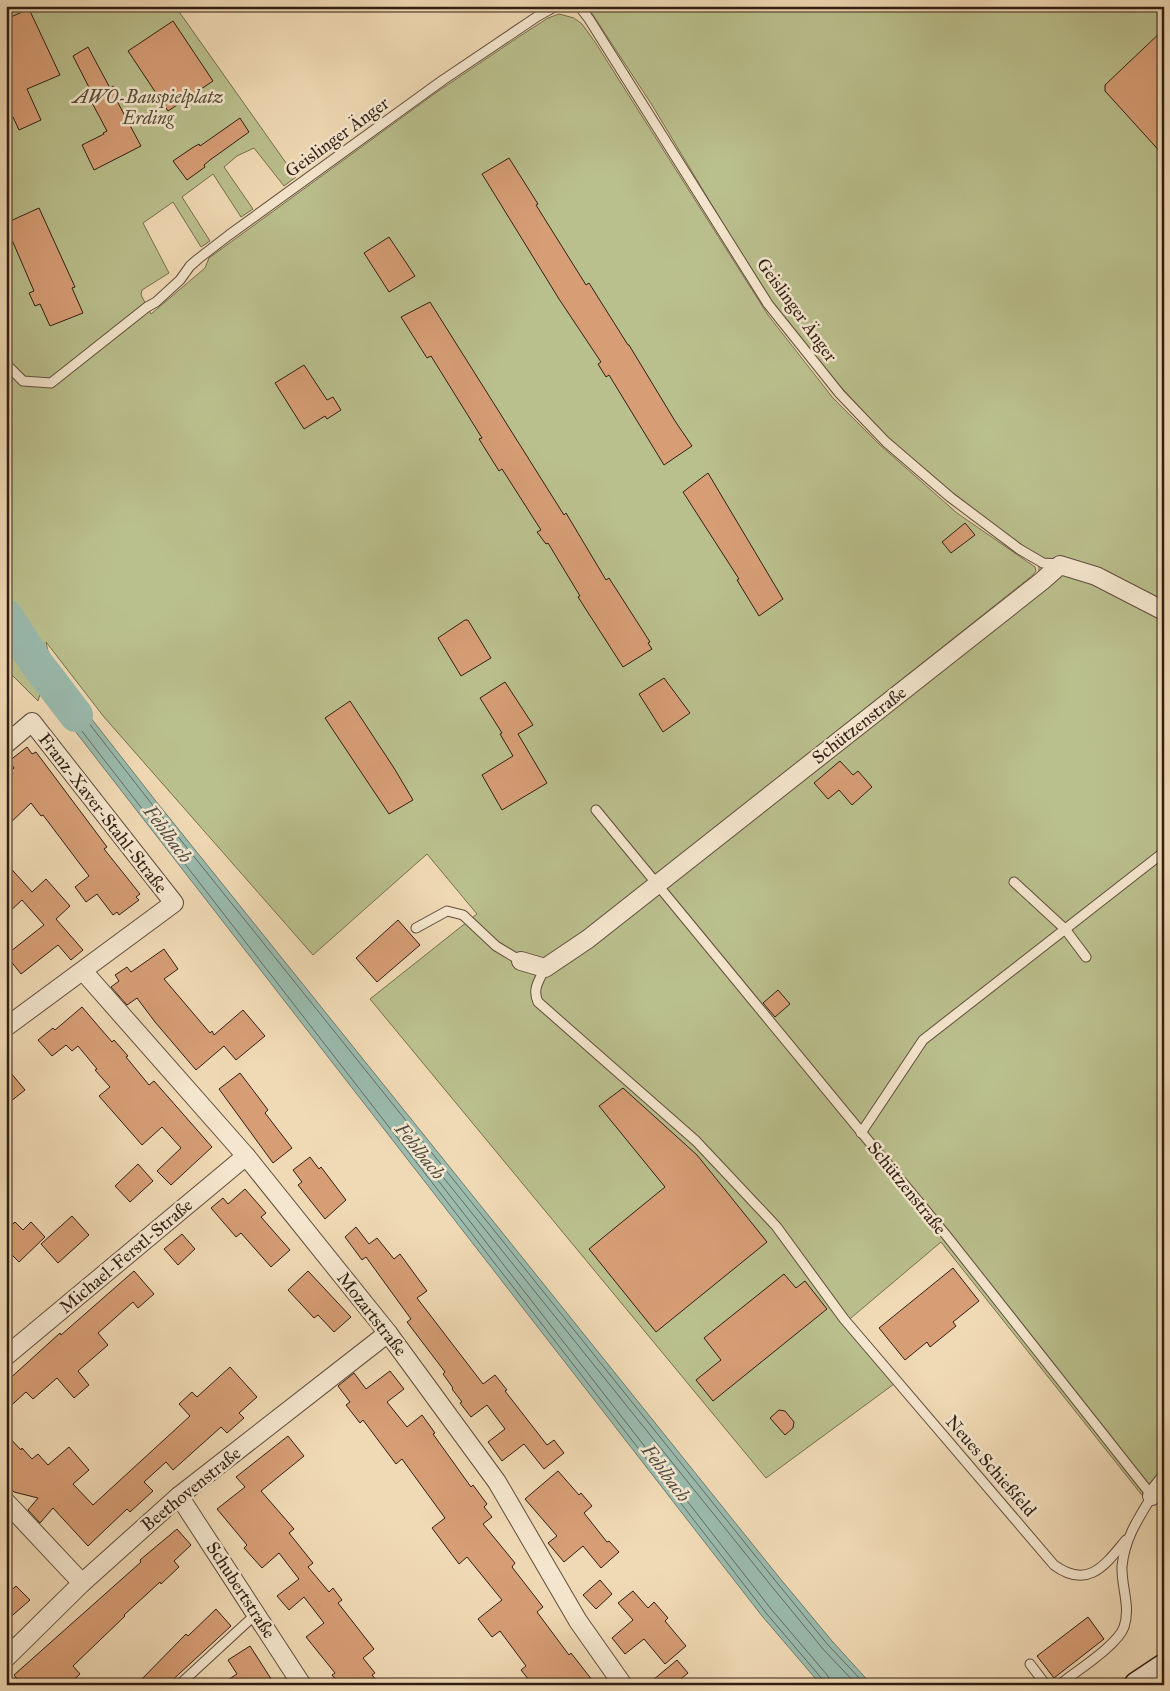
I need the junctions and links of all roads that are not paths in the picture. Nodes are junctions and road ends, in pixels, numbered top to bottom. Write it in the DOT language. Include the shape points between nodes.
graph roads {
  1 [pos="556,6"];
  2 [pos="579,6"];
  3 [pos="6,362"];
  4 [pos="1060,564"];
  5 [pos="1164,611"];
  6 [pos="6,744"];
  7 [pos="596,810"];
  8 [pos="1164,852"];
  9 [pos="1014,882"];
  10 [pos="656,884"];
  11 [pos="416,928"];
  12 [pos="1065,929"];
  13 [pos="1086,957"];
  14 [pos="521,962"];
  15 [pos="545,968"];
  16 [pos="84,971"];
  17 [pos="6,1027"];
  18 [pos="861,1133"];
  19 [pos="246,1156"];
  20 [pos="388,1333"];
  21 [pos="6,1356"];
  22 [pos="1164,1481"];
  23 [pos="179,1496"];
  24 [pos="1152,1496"];
  25 [pos="6,1502"];
  26 [pos="1127,1538"];
  27 [pos="82,1583"];
  28 [pos="256,1614"];
  29 [pos="6,1658"];
  30 [pos="1030,1664"];
  31 [pos="1164,1667"];
  32 [pos="179,1685"];
  33 [pos="302,1685"];
  34 [pos="623,1685"];
  35 [pos="1046,1685"];
  36 [pos="1059,1685"];
  37 [pos="1137,1685"];
  1 -- 3 [label="lane, Geislinger Änger" via="443,80 236,230 190,266 156,302 51,383 23,381"];
  2 -- 4 [label="lane, Geislinger Änger" via="768,304 840,394 886,442 950,498 1019,549 1044,563"];
  4 -- 5 [label="street" via="1096,576"];
  4 -- 10 [label="street, Schützenstraße"];
  6 -- 16 [label="street, Franz-Xaver-Stahl-Straße" via="32,722 174,903"];
  7 -- 10 [label="lane"];
  8 -- 12 [label="lane"];
  9 -- 12 [label="lane"];
  10 -- 15 [label="street, Schützenstraße" via="588,939"];
  10 -- 18 [label="lane, Schützenstraße"];
  11 -- 14 [label="lane" via="447,911 463,915 496,946"];
  12 -- 13 [label="lane"];
  12 -- 18 [label="lane" via="923,1040"];
  14 -- 15 [label="street"];
  15 -- 26 [label="lane, Neues Schießfeld" via="535,988 538,1002 696,1141 776,1226 844,1319 1054,1565 1073,1576 1086,1576 1107,1562"];
  16 -- 17 [label="street"];
  16 -- 19 [label="street, Mozartstraße"];
  18 -- 24 [label="lane, Schützenstraße"];
  19 -- 20 [label="street, Mozartstraße"];
  19 -- 21 [label="street, Michael-Ferstl-Straße"];
  20 -- 23 [label="street, Beethovenstraße"];
  20 -- 34 [label="street, Mozartstraße" via="497,1482 578,1621"];
  22 -- 24 [label="street"];
  23 -- 27 [label="street, Beethovenstraße"];
  23 -- 28 [label="street, Schubertstraße"];
  24 -- 26 [label="lane"];
  25 -- 27 [label="street"];
  26 -- 36 [label="lane" via="1122,1566 1128,1610 1124,1627 1113,1643"];
  27 -- 29 [label="street, Beethovenstraße"];
  28 -- 32 [label="lane"];
  28 -- 33 [label="street, Schubertstraße"];
  30 -- 35 [label="lane"];
  31 -- 37 [label="main road"];
}
